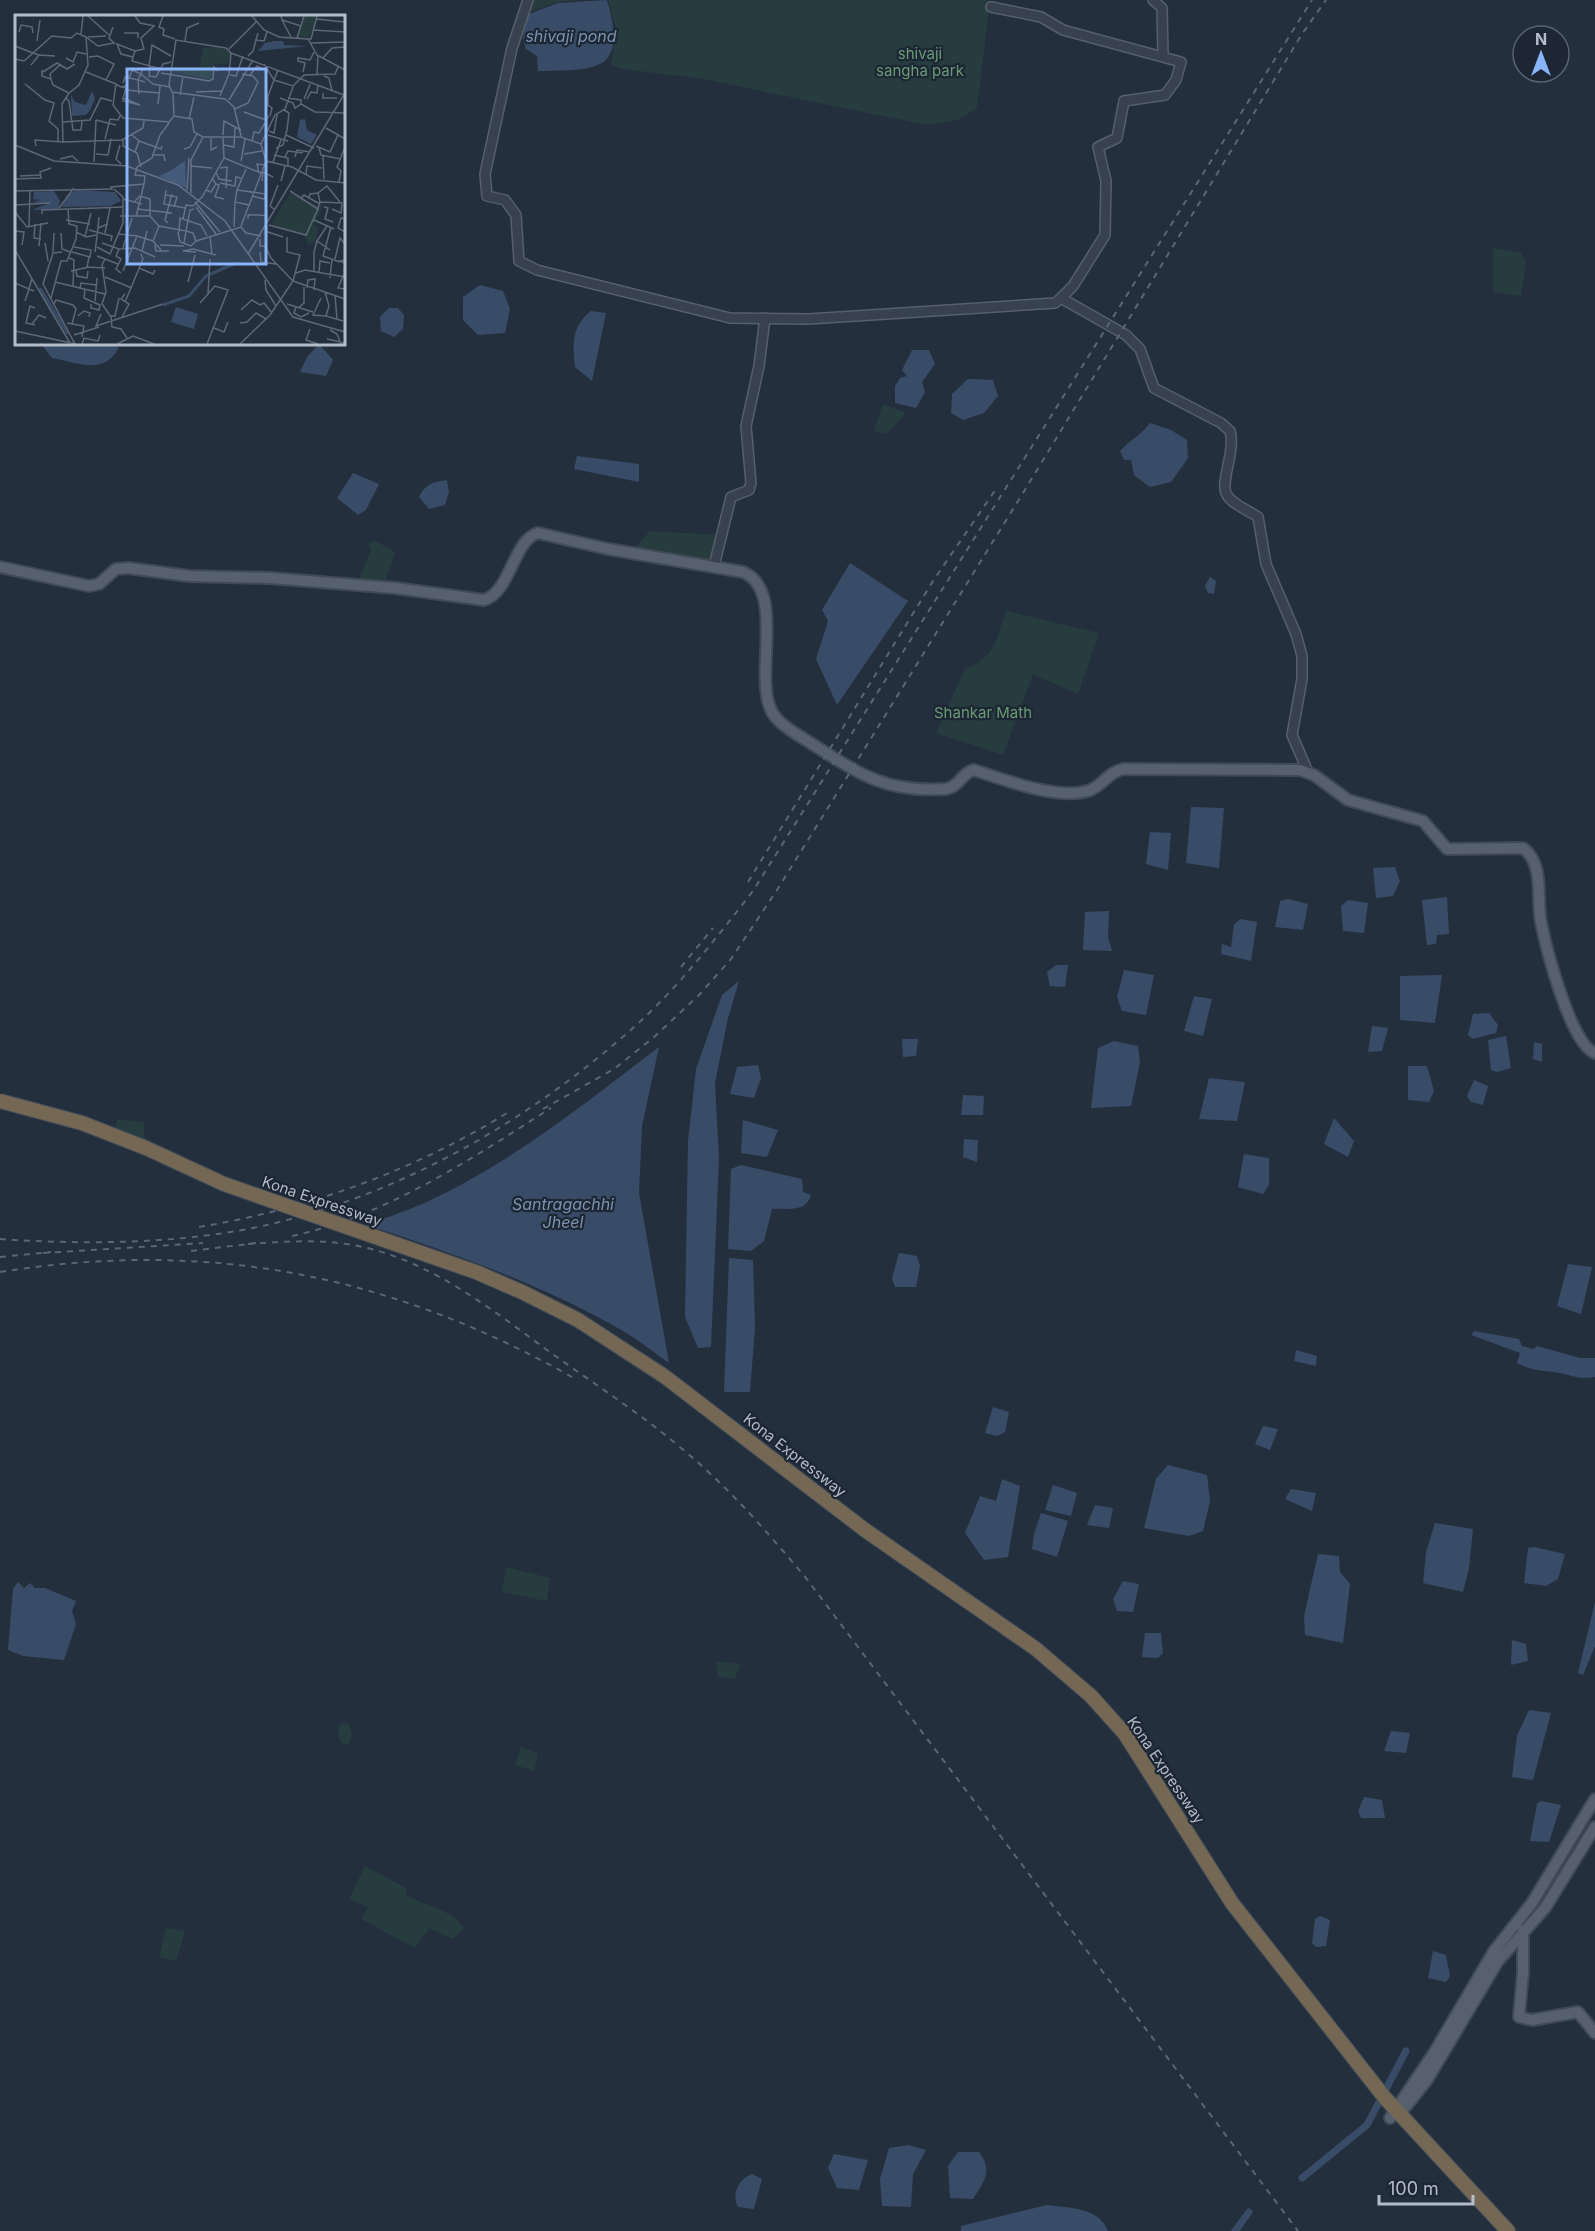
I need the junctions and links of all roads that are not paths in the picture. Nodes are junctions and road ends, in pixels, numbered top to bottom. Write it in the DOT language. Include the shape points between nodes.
graph roads {
  1 [pos="528,0"];
  2 [pos="1153,0"];
  3 [pos="991,7"];
  4 [pos="1163,56"];
  5 [pos="1061,298"];
  6 [pos="765,318"];
  7 [pos="714,566"];
  8 [pos="0,567"];
  9 [pos="1308,772"];
  10 [pos="1595,1053"];
  11 [pos="0,1101"];
  12 [pos="1595,1799"];
  13 [pos="1595,1827"];
  14 [pos="1523,1930"];
  15 [pos="1595,2033"];
  16 [pos="1395,2116"];
  17 [pos="1498,2231"];
  18 [pos="1508,2231"];
  1 -- 6 [label="street" via="512,48 485,174 487,196 505,200 516,215 519,261 537,270 730,318"];
  2 -- 4 [label="street" via="1162,8"];
  3 -- 4 [label="street" via="1041,17 1063,30"];
  4 -- 5 [label="street" via="1181,62 1176,80 1165,95 1124,101 1117,138 1098,147 1106,181 1105,235"];
  5 -- 6 [label="street" via="1055,303 809,319"];
  5 -- 9 [label="street" via="1126,335 1140,349 1154,388 1230,431 1232,454 1223,485 1227,496 1258,517 1266,564 1302,656 1292,735"];
  6 -- 7 [label="street" via="746,426 751,483 749,490 731,497"];
  7 -- 8 [label="main road" via="538,533 529,539 496,594 484,600 395,588 189,576 128,568 116,569 99,584 89,586"];
  7 -- 9 [label="main road" via="749,574 762,591 766,690 771,711 796,733 867,779 902,787 944,789 956,785 974,770 1039,789 1075,792 1088,791 1123,769"];
  9 -- 10 [label="main road" via="1348,800 1423,821 1447,849 1517,847 1529,852 1536,864 1543,930 1563,995 1581,1042"];
  11 -- 16 [label="highway, Kona Expressway, bridge" via="82,1124 224,1184 476,1272 578,1320 624,1350 836,1516 1034,1658 1086,1703 1118,1738 1235,1918"];
  12 -- 16 [label="main road" via="1532,1903 1494,1950"];
  13 -- 14 [label="main road" via="1545,1908"];
  14 -- 15 [label="main road" via="1519,2017 1532,2020 1578,2012"];
  14 -- 16 [label="main road" via="1498,1960 1427,2080"];
  16 -- 17 [label="highway, Kona Expressway"];
  16 -- 18 [label="highway, Kona Expressway"];
}
